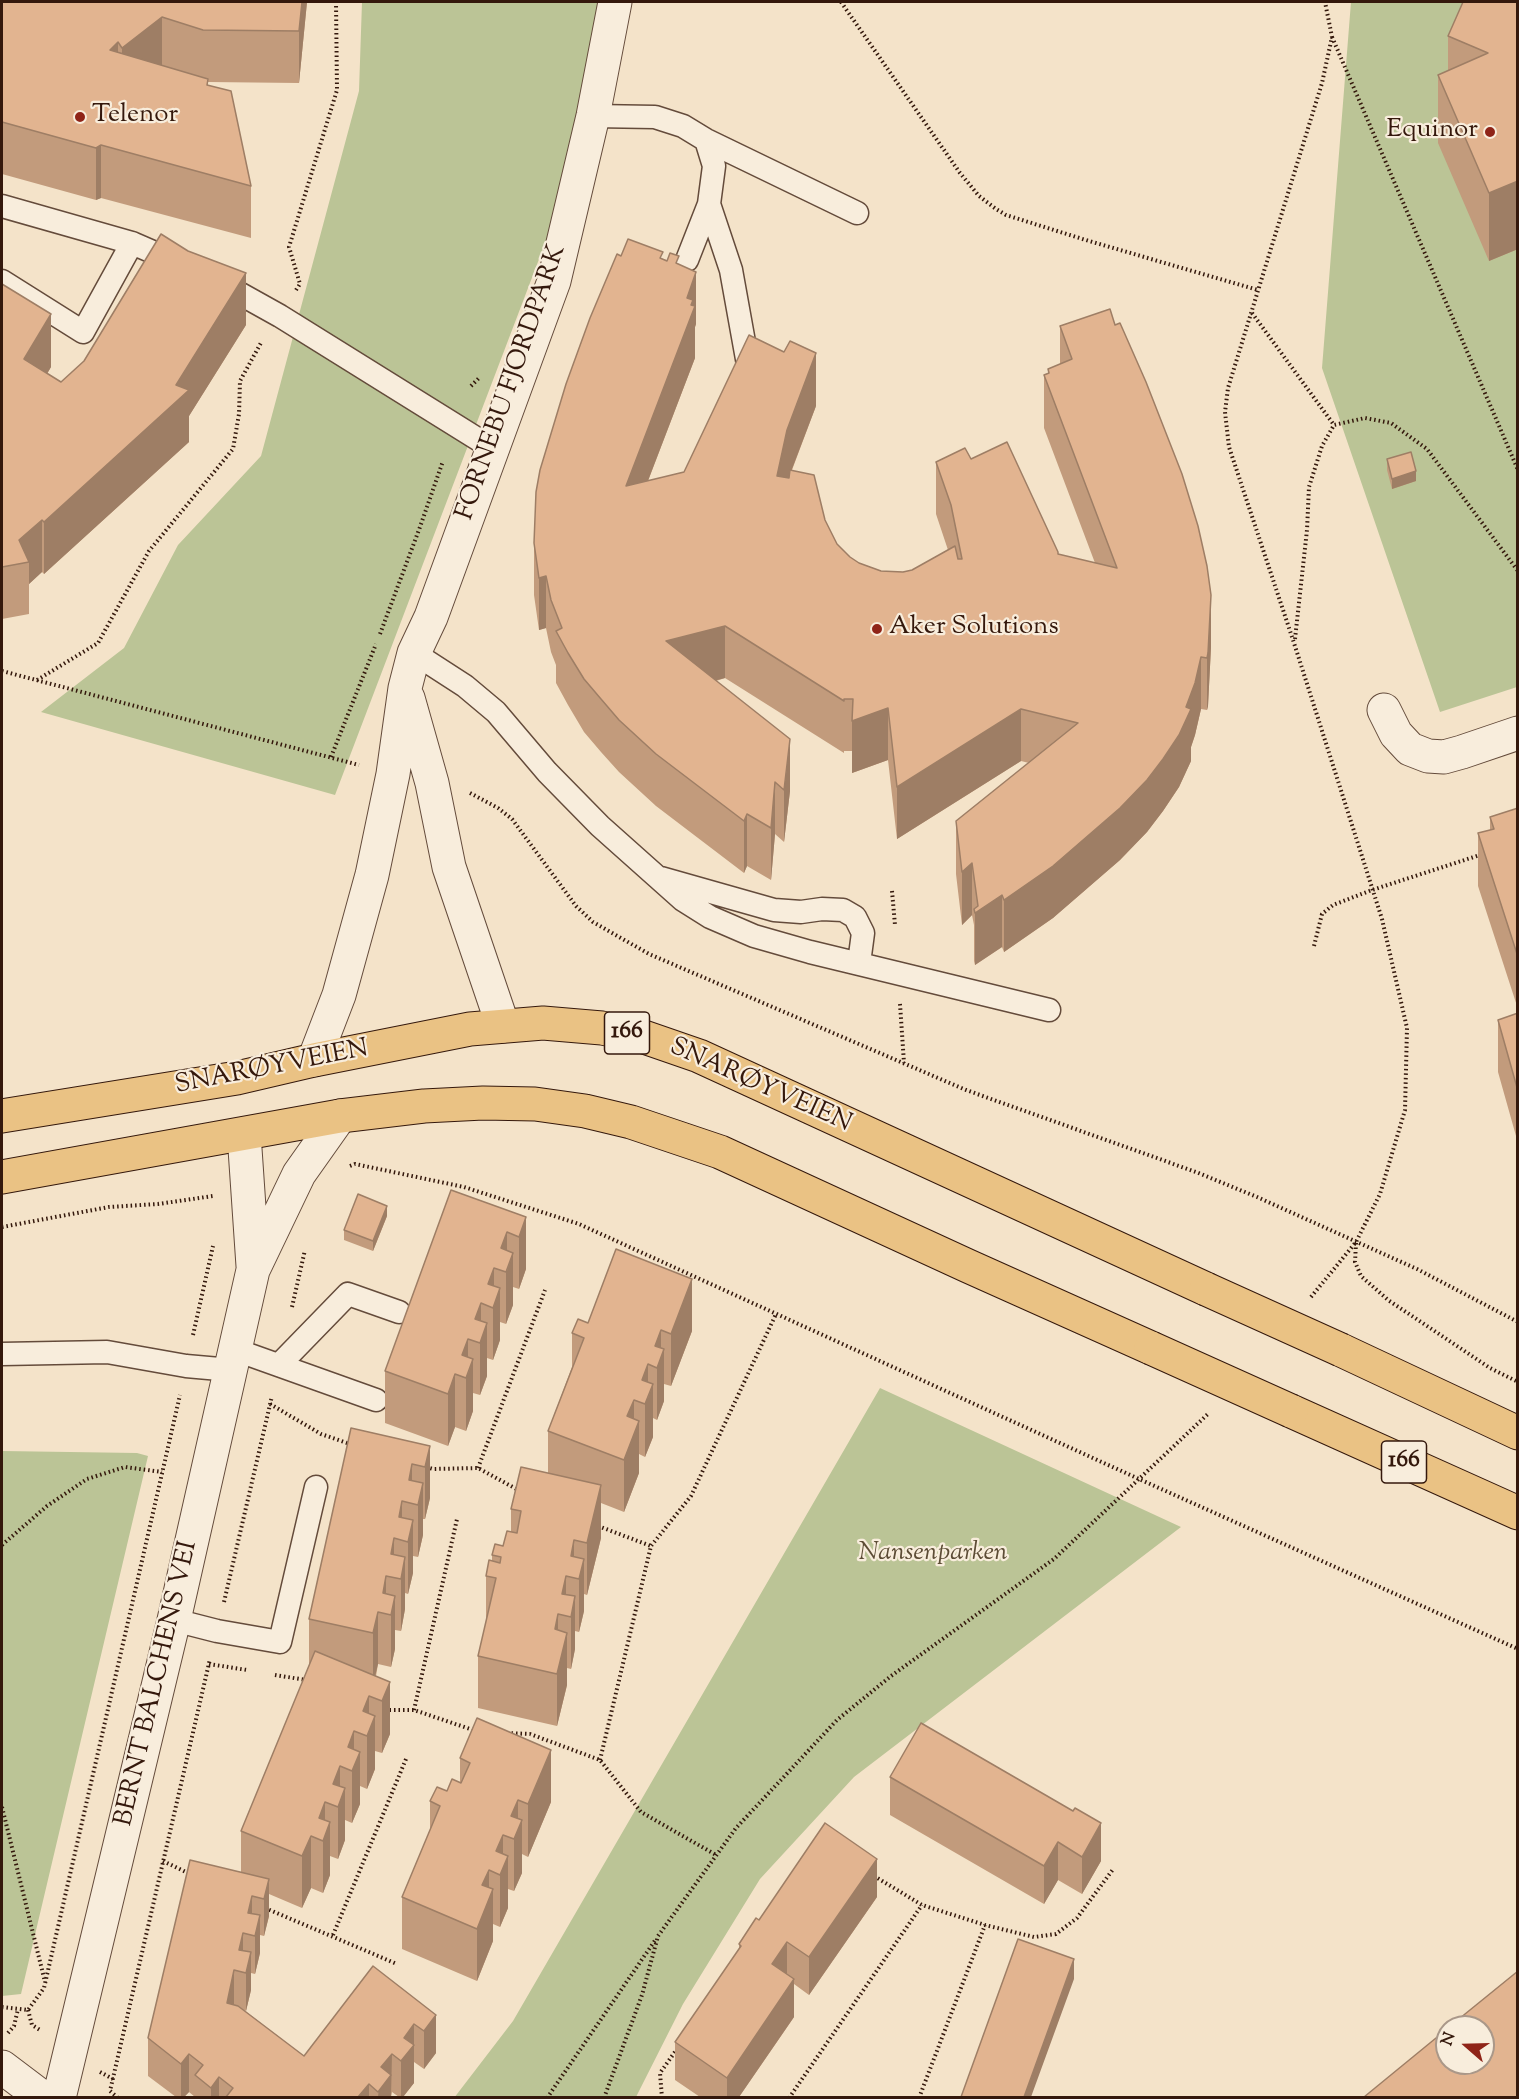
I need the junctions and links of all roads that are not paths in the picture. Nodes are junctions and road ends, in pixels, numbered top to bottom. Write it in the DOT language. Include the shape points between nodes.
graph roads {
  1 [pos="615,2"];
  2 [pos="593,116"];
  3 [pos="706,140"];
  4 [pos="709,204"];
  5 [pos="2,206"];
  6 [pos="857,213"];
  7 [pos="132,243"];
  8 [pos="687,260"];
  9 [pos="2,281"];
  10 [pos="749,370"];
  11 [pos="492,448"];
  12 [pos="414,653"];
  13 [pos="405,688"];
  14 [pos="1384,711"];
  15 [pos="1518,734"];
  16 [pos="654,876"];
  17 [pos="859,963"];
  18 [pos="1049,1010"];
  19 [pos="503,1026"];
  20 [pos="314,1060"];
  21 [pos="2,1116"];
  22 [pos="340,1116"];
  23 [pos="243,1134"];
  24 [pos="2,1177"];
  25 [pos="253,1270"];
  26 [pos="399,1312"];
  27 [pos="2,1354"];
  28 [pos="233,1360"];
  29 [pos="279,1365"];
  30 [pos="376,1400"];
  31 [pos="1518,1433"];
  32 [pos="316,1486"];
  33 [pos="1518,1513"];
  34 [pos="174,1620"];
  35 [pos="2,2067"];
  36 [pos="43,2097"];
  37 [pos="59,2097"];
  1 -- 2 [label="street, FORNEBU FJORDPARK"];
  2 -- 3 [label="lane" via="655,117 683,126"];
  2 -- 11 [label="street, FORNEBU FJORDPARK" via="554,281"];
  3 -- 4 [label="lane" via="714,166"];
  3 -- 6 [label="lane"];
  4 -- 8 [label="lane"];
  4 -- 10 [label="lane" via="731,270"];
  5 -- 7 [label="lane"];
  7 -- 9 [label="lane" via="83,332"];
  7 -- 11 [label="lane" via="232,287"];
  11 -- 12 [label="street, FORNEBU FJORDPARK" via="431,617"];
  12 -- 13 [label="street, FORNEBU FJORDPARK"];
  12 -- 16 [label="lane" via="496,712 547,772"];
  13 -- 19 [label="street" via="432,783 449,867"];
  13 -- 20 [label="street, FORNEBU FJORDPARK" via="393,774 372,875 339,995"];
  14 -- 15 [label="street" via="1396,734 1410,749 1428,756 1444,757"];
  16 -- 17 [label="lane" via="710,917 754,936"];
  16 -- 17 [label="lane" via="774,910 843,910 855,917 863,933"];
  17 -- 18 [label="lane"];
  19 -- 20 [label="main road, SNARØYVEIEN / 166"];
  19 -- 31 [label="main road, SNARØYVEIEN / 166, bridge" via="543,1023 602,1028 644,1037 699,1056"];
  20 -- 21 [label="main road, SNARØYVEIEN / 166" via="237,1078"];
  22 -- 23 [label="main road, 166"];
  22 -- 25 [label="street, BERNT BALCHENS VEI" via="299,1174"];
  22 -- 33 [label="main road, 166, bridge" via="424,1106 535,1104 630,1122 720,1152"];
  23 -- 24 [label="main road, 166"];
  23 -- 25 [label="street, BERNT BALCHENS VEI"];
  25 -- 28 [label="street, BERNT BALCHENS VEI"];
  26 -- 29 [label="lane" via="348,1294"];
  27 -- 28 [label="lane" via="107,1352 186,1366"];
  28 -- 29 [label="lane"];
  28 -- 34 [label="street, BERNT BALCHENS VEI"];
  29 -- 30 [label="lane"];
  32 -- 34 [label="lane" via="280,1642"];
  34 -- 37 [label="street, BERNT BALCHENS VEI"];
  35 -- 36 [label="street"];
}
